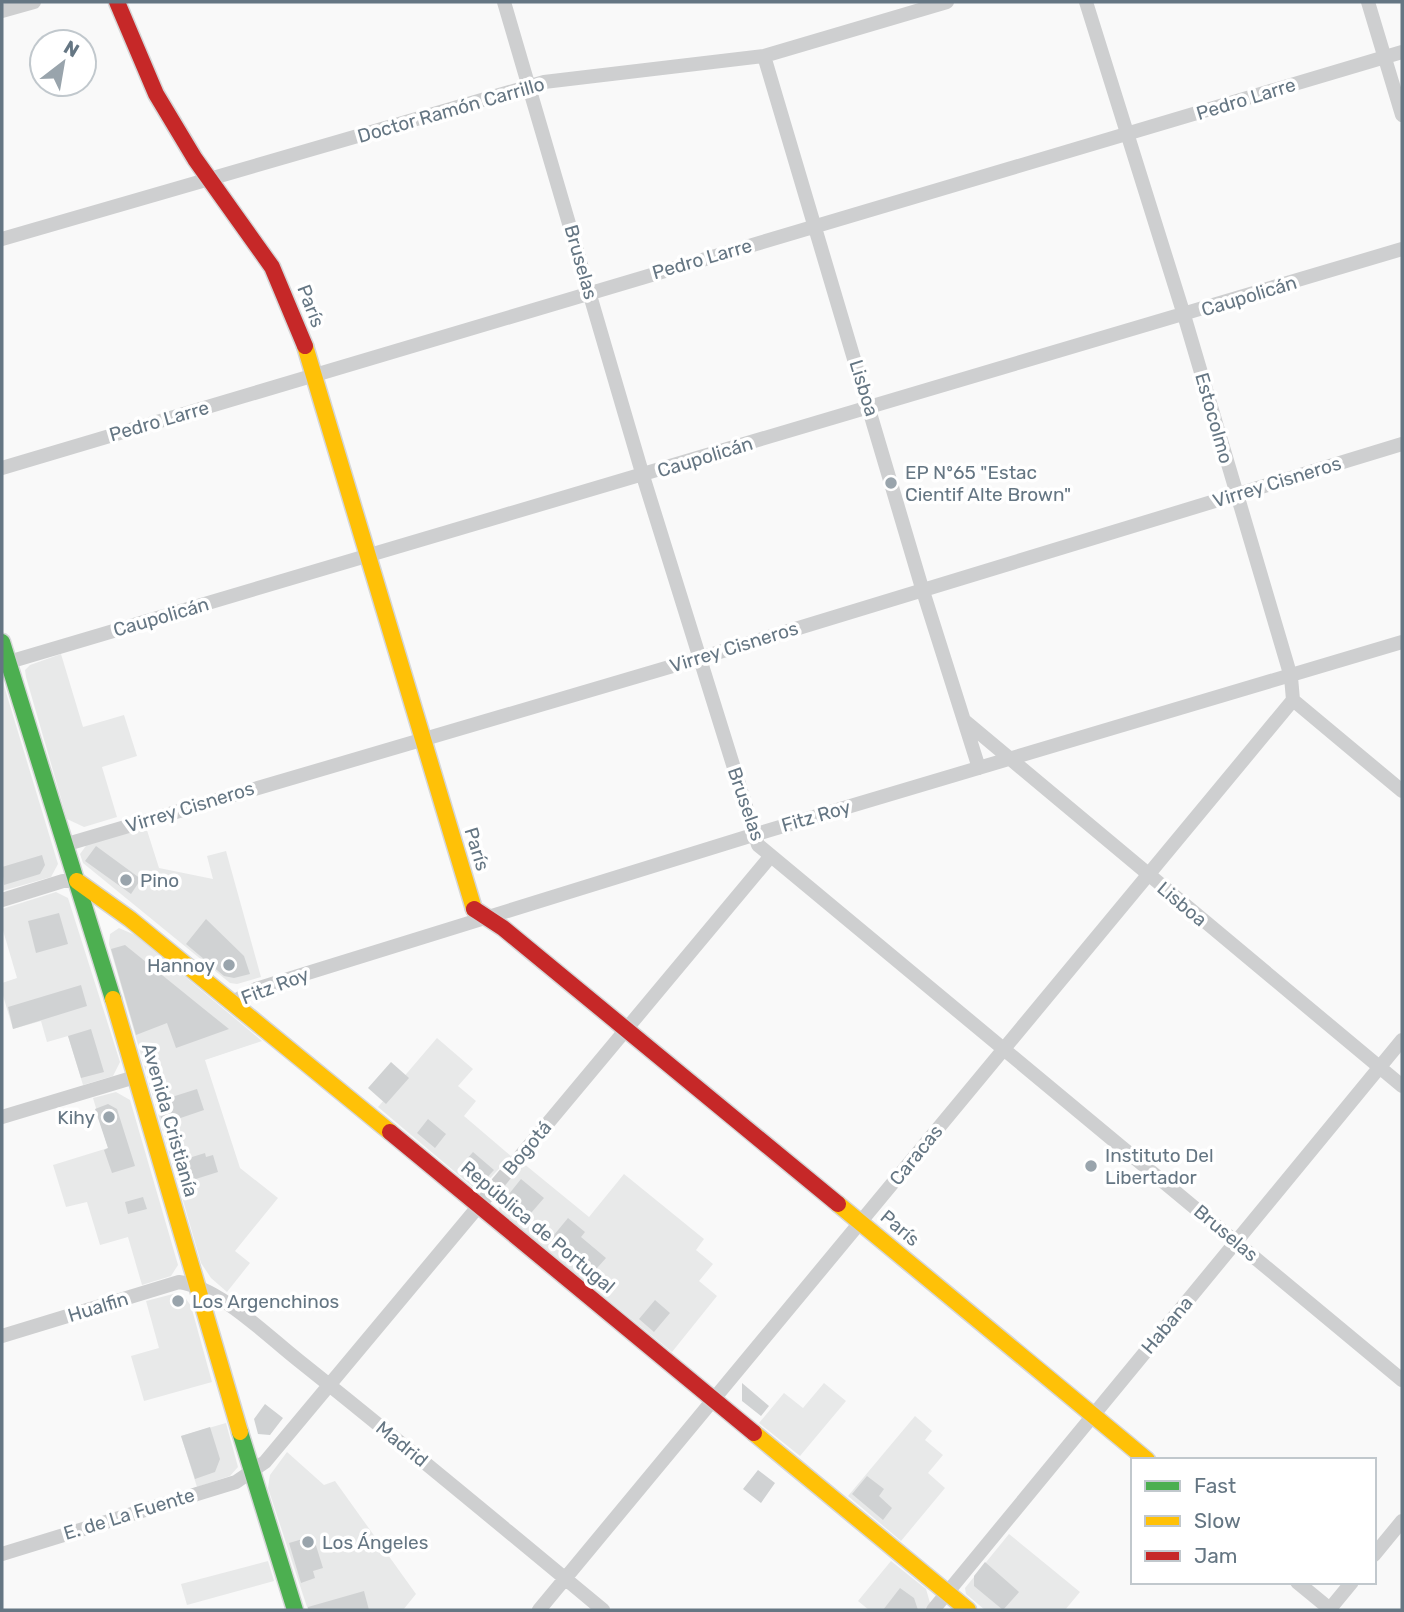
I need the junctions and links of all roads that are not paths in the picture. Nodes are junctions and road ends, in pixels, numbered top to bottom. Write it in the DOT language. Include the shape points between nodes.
graph roads {
  1 [pos="34,2"];
  2 [pos="117,2"];
  3 [pos="504,2"];
  4 [pos="947,2"];
  5 [pos="1086,2"];
  6 [pos="1368,2"];
  7 [pos="893,9"];
  8 [pos="2,11"];
  9 [pos="1402,52"];
  10 [pos="764,56"];
  11 [pos="1385,57"];
  12 [pos="529,86"];
  13 [pos="1402,114"];
  14 [pos="1128,134"];
  15 [pos="209,180"];
  16 [pos="816,227"];
  17 [pos="2,239"];
  18 [pos="1402,249"];
  19 [pos="590,292"];
  20 [pos="1184,315"];
  21 [pos="315,375"];
  22 [pos="870,406"];
  23 [pos="1402,444"];
  24 [pos="2,468"];
  25 [pos="643,476"];
  26 [pos="1236,495"];
  27 [pos="367,556"];
  28 [pos="922,588"];
  29 [pos="2,642"];
  30 [pos="1402,642"];
  31 [pos="700,658"];
  32 [pos="5,663"];
  33 [pos="1291,677"];
  34 [pos="1293,700"];
  35 [pos="964,720"];
  36 [pos="422,737"];
  37 [pos="1008,760"];
  38 [pos="979,768"];
  39 [pos="1402,791"];
  40 [pos="753,835"];
  41 [pos="64,845"];
  42 [pos="770,856"];
  43 [pos="1147,875"];
  44 [pos="77,881"];
  45 [pos="2,900"];
  46 [pos="486,917"];
  47 [pos="233,1002"];
  48 [pos="626,1028"];
  49 [pos="1402,1040"];
  50 [pos="1004,1048"];
  51 [pos="1380,1067"];
  52 [pos="135,1077"];
  53 [pos="1402,1086"];
  54 [pos="2,1117"];
  55 [pos="479,1206"];
  56 [pos="860,1223"];
  57 [pos="1236,1242"];
  58 [pos="195,1284"];
  59 [pos="2,1336"];
  60 [pos="1402,1380"];
  61 [pos="331,1386"];
  62 [pos="713,1399"];
  63 [pos="1093,1415"];
  64 [pos="1145,1458"];
  65 [pos="254,1471"];
  66 [pos="1402,1521"];
  67 [pos="1376,1553"];
  68 [pos="2,1554"];
  69 [pos="565,1579"];
  70 [pos="1299,1584"];
  71 [pos="1350,1584"];
  72 [pos="948,1592"];
  73 [pos="295,1610"];
  74 [pos="539,1610"];
  75 [pos="604,1610"];
  76 [pos="933,1610"];
  77 [pos="968,1610"];
  78 [pos="1330,1610"];
  1 -- 8 [label="street"];
  2 -- 15 [label="main road, París" via="157,99"];
  3 -- 12 [label="street, Bruselas"];
  4 -- 7 [label="street, Doctor Ramón Carrillo"];
  5 -- 14 [label="street, Estocolmo"];
  6 -- 11 [label="street"];
  7 -- 10 [label="street, Doctor Ramón Carrillo"];
  9 -- 11 [label="street, Pedro Larre"];
  10 -- 12 [label="street, Doctor Ramón Carrillo"];
  10 -- 16 [label="street, Lisboa"];
  11 -- 13 [label="street"];
  11 -- 14 [label="street, Pedro Larre"];
  12 -- 15 [label="street, Doctor Ramón Carrillo"];
  12 -- 19 [label="street, Bruselas"];
  14 -- 16 [label="street, Pedro Larre"];
  14 -- 20 [label="street, Estocolmo"];
  15 -- 17 [label="street, Doctor Ramón Carrillo"];
  15 -- 21 [label="main road, París" via="276,273"];
  16 -- 19 [label="street, Pedro Larre"];
  16 -- 22 [label="street, Lisboa"];
  18 -- 20 [label="street, Caupolicán"];
  19 -- 21 [label="street, Pedro Larre"];
  19 -- 25 [label="street, Bruselas"];
  20 -- 22 [label="street, Caupolicán"];
  20 -- 26 [label="street, Estocolmo"];
  21 -- 24 [label="street, Pedro Larre"];
  21 -- 27 [label="main road, París"];
  22 -- 25 [label="street, Caupolicán"];
  22 -- 28 [label="street, Lisboa"];
  23 -- 26 [label="street, Virrey Cisneros"];
  25 -- 27 [label="street, Caupolicán"];
  25 -- 31 [label="street, Bruselas"];
  26 -- 28 [label="street, Virrey Cisneros"];
  26 -- 33 [label="street, Estocolmo"];
  27 -- 32 [label="street, Caupolicán"];
  27 -- 36 [label="main road, París"];
  28 -- 31 [label="street, Virrey Cisneros"];
  28 -- 35 [label="street, Lisboa"];
  29 -- 32 [label="main road, Avenida Cristianía"];
  30 -- 33 [label="street, Fitz Roy"];
  31 -- 36 [label="street, Virrey Cisneros"];
  31 -- 40 [label="street, Bruselas"];
  32 -- 41 [label="main road, Avenida Cristianía"];
  33 -- 34 [label="street, Estocolmo"];
  33 -- 37 [label="street, Fitz Roy"];
  34 -- 39 [label="street"];
  34 -- 43 [label="street, Caracas"];
  35 -- 37 [label="street, Lisboa"];
  35 -- 38 [label="street, Lisboa"];
  36 -- 41 [label="street, Virrey Cisneros"];
  36 -- 46 [label="main road, París" via="473,908"];
  37 -- 38 [label="street, Fitz Roy"];
  37 -- 43 [label="street, Lisboa"];
  38 -- 40 [label="street, Fitz Roy"];
  40 -- 42 [label="street, Bruselas"];
  40 -- 46 [label="street, Fitz Roy"];
  41 -- 44 [label="main road, Avenida Cristianía"];
  42 -- 48 [label="street, Bogotá"];
  42 -- 50 [label="street, Bruselas"];
  43 -- 50 [label="street, Caracas"];
  43 -- 51 [label="street, Lisboa"];
  44 -- 45 [label="street"];
  44 -- 47 [label="main road, República de Portugal"];
  44 -- 52 [label="main road, Avenida Cristianía"];
  46 -- 47 [label="street, Fitz Roy" via="256,989"];
  46 -- 48 [label="main road, París"];
  47 -- 55 [label="main road, República de Portugal"];
  48 -- 55 [label="street, Bogotá"];
  48 -- 56 [label="main road, París"];
  49 -- 51 [label="street, Habana"];
  50 -- 56 [label="street, Caracas"];
  50 -- 57 [label="street, Bruselas"];
  51 -- 53 [label="street, Lisboa"];
  51 -- 57 [label="street, Habana"];
  52 -- 54 [label="street"];
  52 -- 58 [label="main road, Avenida Cristianía"];
  55 -- 61 [label="street, Bogotá"];
  55 -- 62 [label="main road, República de Portugal"];
  56 -- 62 [label="street, Caracas"];
  56 -- 63 [label="main road, París"];
  57 -- 60 [label="street, Bruselas"];
  57 -- 63 [label="street, Habana"];
  58 -- 59 [label="street, Hualfin" via="179,1282"];
  58 -- 61 [label="street, Madrid"];
  58 -- 65 [label="main road, Avenida Cristianía"];
  61 -- 65 [label="street, Bogotá"];
  61 -- 69 [label="street, Madrid"];
  62 -- 69 [label="street, Caracas"];
  62 -- 72 [label="main road, República de Portugal"];
  63 -- 64 [label="main road, París"];
  63 -- 72 [label="street, Habana"];
  65 -- 68 [label="street, E. de La Fuente" via="236,1482"];
  65 -- 73 [label="main road, Avenida Cristianía"];
  66 -- 67 [label="street"];
  69 -- 74 [label="street, Caracas"];
  69 -- 75 [label="street, Madrid"];
  70 -- 78 [label="street"];
  71 -- 78 [label="street"];
  72 -- 76 [label="street, Habana"];
  72 -- 77 [label="main road, República de Portugal"];
}
